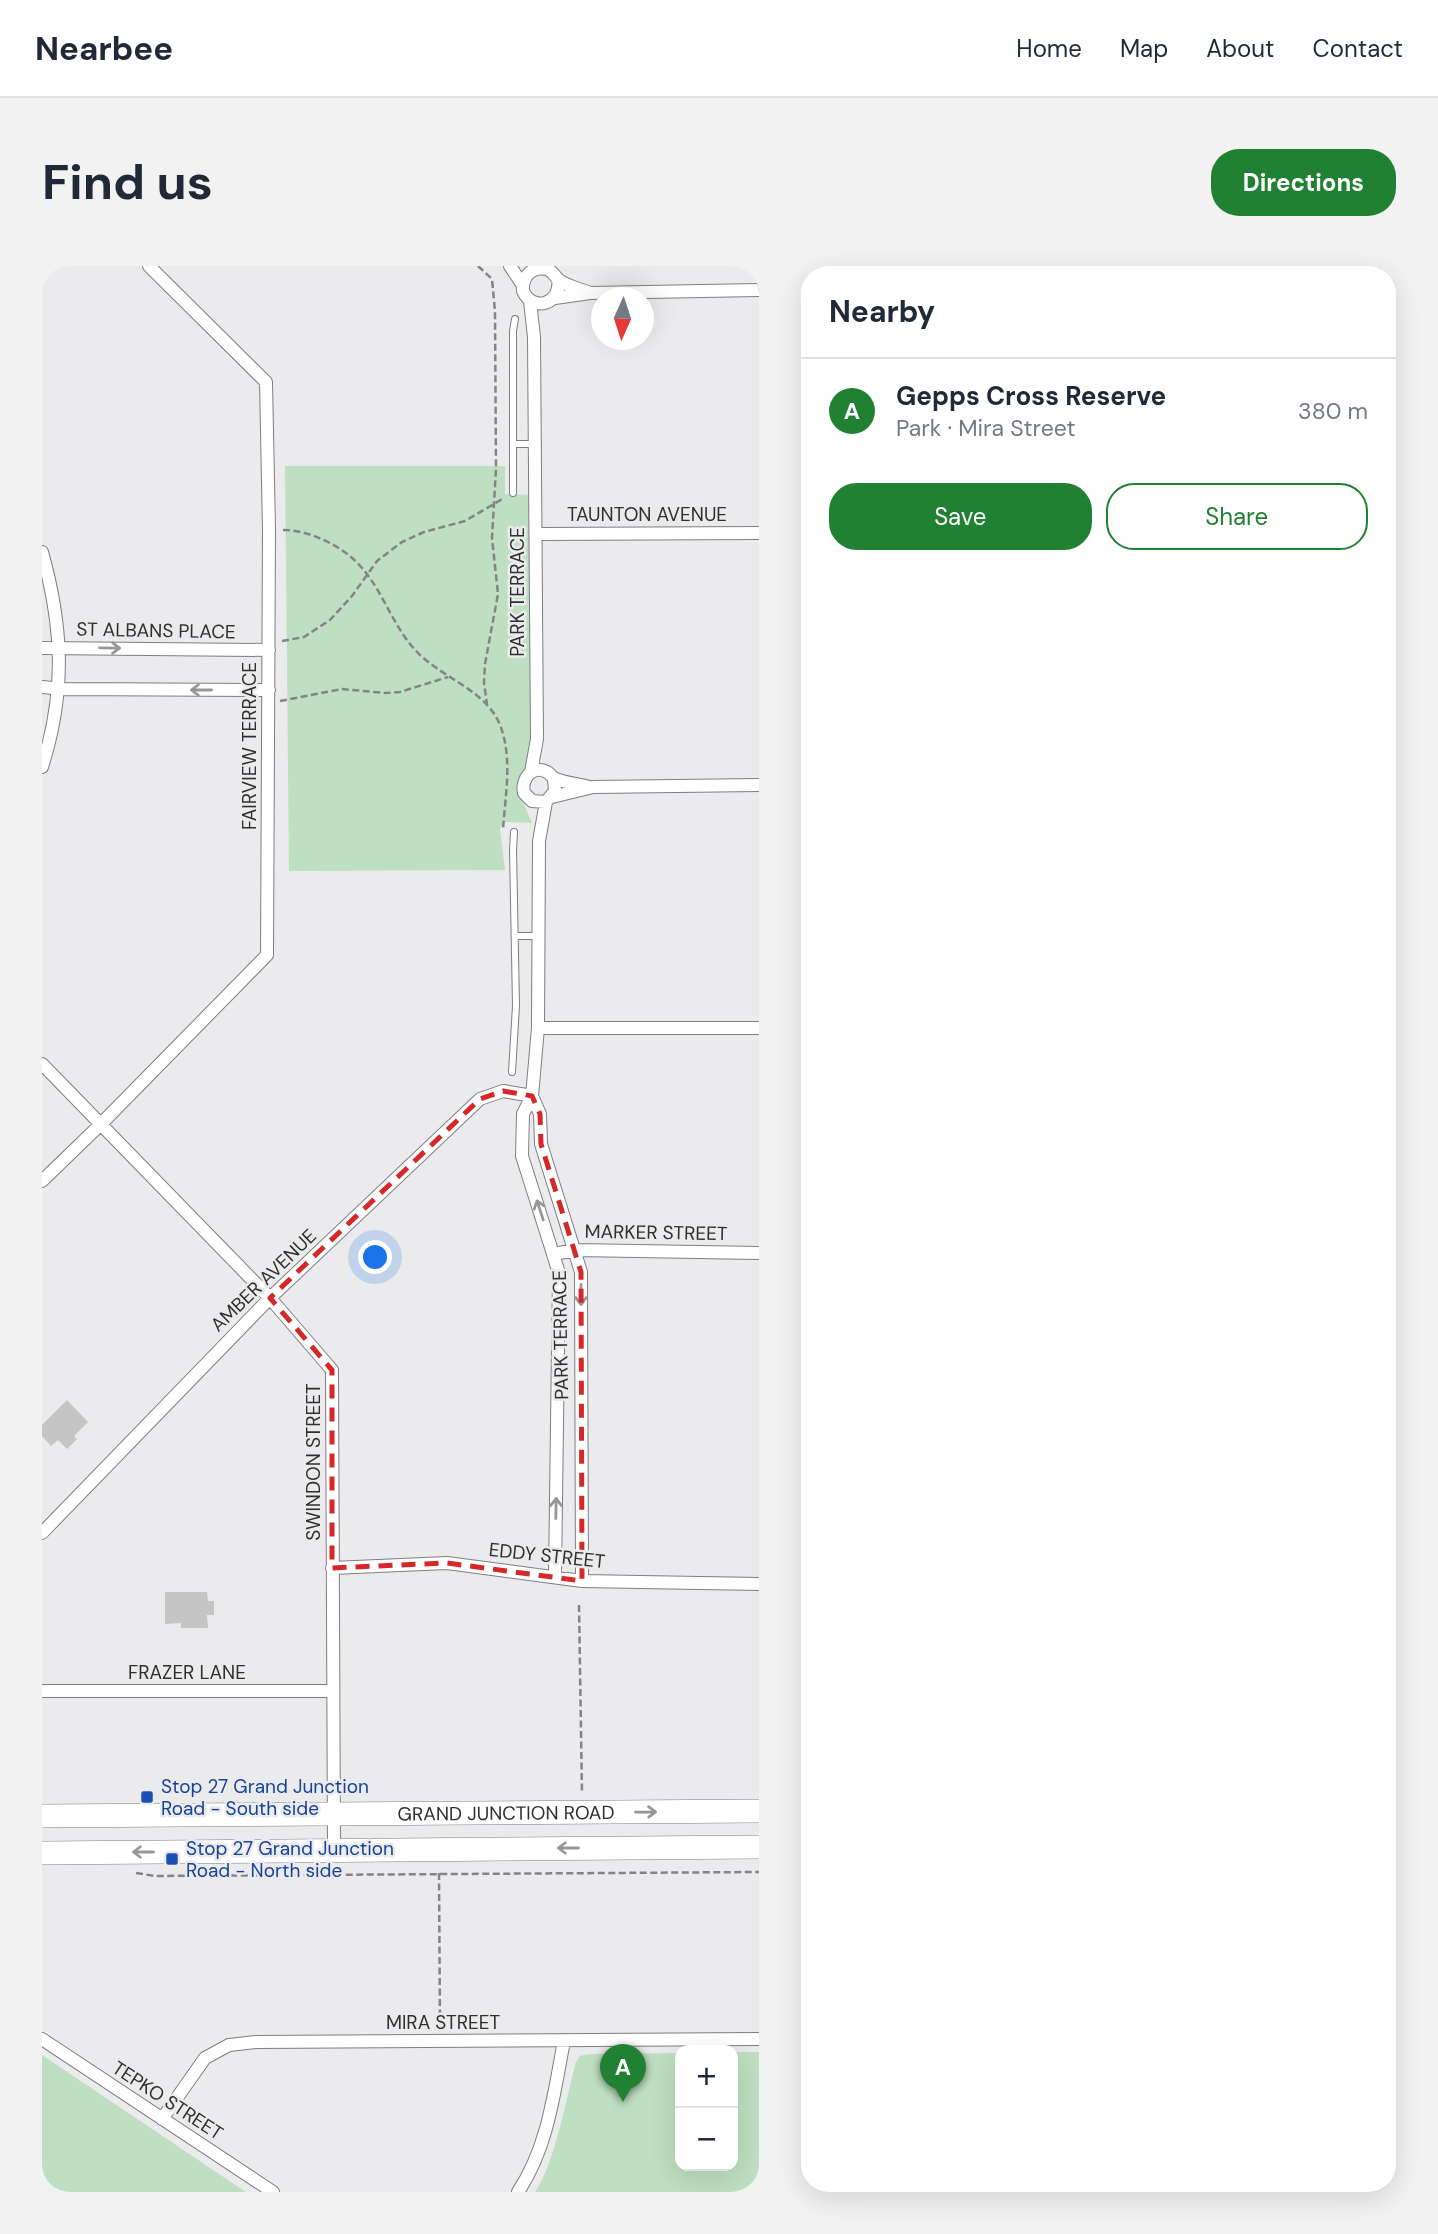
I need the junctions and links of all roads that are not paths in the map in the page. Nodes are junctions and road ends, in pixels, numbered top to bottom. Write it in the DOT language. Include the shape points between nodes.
graph roads {
  1 [pos="149,266"];
  2 [pos="510,266"];
  3 [pos="543,270"];
  4 [pos="522,284"];
  5 [pos="759,290"];
  6 [pos="590,293"];
  7 [pos="530,301"];
  8 [pos="550,301"];
  9 [pos="515,318"];
  10 [pos="534,337"];
  11 [pos="513,444"];
  12 [pos="535,444"];
  13 [pos="513,493"];
  14 [pos="759,533"];
  15 [pos="536,534"];
  16 [pos="42,552"];
  17 [pos="269,645"];
  18 [pos="42,648"];
  19 [pos="60,648"];
  20 [pos="42,687"];
  21 [pos="60,689"];
  22 [pos="269,696"];
  23 [pos="42,767"];
  24 [pos="543,774"];
  25 [pos="759,785"];
  26 [pos="593,787"];
  27 [pos="549,799"];
  28 [pos="532,801"];
  29 [pos="514,832"];
  30 [pos="539,841"];
  31 [pos="515,936"];
  32 [pos="538,936"];
  33 [pos="538,1028"];
  34 [pos="759,1028"];
  35 [pos="42,1064"];
  36 [pos="512,1072"];
  37 [pos="532,1096"];
  38 [pos="102,1123"];
  39 [pos="42,1181"];
  40 [pos="575,1251"];
  41 [pos="759,1253"];
  42 [pos="554,1254"];
  43 [pos="270,1298"];
  44 [pos="42,1533"];
  45 [pos="332,1567"];
  46 [pos="555,1576"];
  47 [pos="582,1581"];
  48 [pos="759,1584"];
  49 [pos="42,1691"];
  50 [pos="332,1691"];
  51 [pos="759,1811"];
  52 [pos="333,1815"];
  53 [pos="42,1816"];
  54 [pos="759,1847"];
  55 [pos="334,1850"];
  56 [pos="42,1853"];
  57 [pos="42,2039"];
  58 [pos="759,2039"];
  59 [pos="564,2041"];
  60 [pos="162,2119"];
  61 [pos="273,2192"];
  62 [pos="518,2192"];
  1 -- 17 [label="street, FAIRVIEW TERRACE" via="265,382"];
  2 -- 4 [label="street"];
  3 -- 4 [label="street"];
  3 -- 6 [label="street"];
  3 -- 8 [label="street" via="558,292"];
  4 -- 7 [label="street"];
  5 -- 6 [label="street"];
  6 -- 8 [label="street"];
  7 -- 8 [label="street"];
  7 -- 10 [label="street, PARK TERRACE"];
  8 -- 10 [label="street, PARK TERRACE"];
  9 -- 11 [label="lane"];
  10 -- 12 [label="street, PARK TERRACE"];
  11 -- 12 [label="lane"];
  11 -- 13 [label="lane"];
  12 -- 15 [label="street, PARK TERRACE"];
  14 -- 15 [label="street, TAUNTON AVENUE"];
  15 -- 24 [label="street, PARK TERRACE" via="537,739"];
  16 -- 19 [label="street"];
  19 -- 17 [label="street, ST ALBANS PLACE, one-way"];
  17 -- 22 [label="street, FAIRVIEW TERRACE"];
  18 -- 19 [label="street, ST ALBANS PLACE"];
  19 -- 21 [label="street"];
  20 -- 21 [label="street"];
  22 -- 21 [label="street, one-way"];
  21 -- 23 [label="street"];
  22 -- 38 [label="street, FAIRVIEW TERRACE" via="267,955"];
  24 -- 26 [label="street"];
  24 -- 27 [label="street" via="556,785"];
  24 -- 28 [label="street" via="524,781"];
  25 -- 26 [label="street"];
  26 -- 27 [label="street"];
  27 -- 28 [label="street"];
  27 -- 30 [label="street, PARK TERRACE"];
  28 -- 30 [label="street, PARK TERRACE"];
  29 -- 31 [label="lane"];
  30 -- 32 [label="street, PARK TERRACE"];
  31 -- 32 [label="lane"];
  31 -- 36 [label="lane"];
  32 -- 33 [label="street, PARK TERRACE"];
  33 -- 34 [label="street"];
  33 -- 37 [label="street, PARK TERRACE"];
  35 -- 38 [label="street, SWINDON STREET"];
  37 -- 40 [label="street, PARK TERRACE" via="540,1114 541,1144"];
  42 -- 37 [label="street, PARK TERRACE, one-way" via="522,1156 523,1114"];
  37 -- 43 [label="street, AMBER AVENUE" via="503,1091 480,1099"];
  38 -- 39 [label="street, FAIRVIEW TERRACE"];
  38 -- 43 [label="street, SWINDON STREET"];
  40 -- 41 [label="street, MARKER STREET"];
  40 -- 42 [label="street, MARKER STREET"];
  40 -- 47 [label="street, PARK TERRACE, one-way" via="581,1272"];
  46 -- 42 [label="street, PARK TERRACE, one-way" via="559,1273"];
  43 -- 44 [label="street, AMBER AVENUE"];
  43 -- 45 [label="street, SWINDON STREET" via="332,1370"];
  45 -- 46 [label="street, EDDY STREET" via="447,1563"];
  45 -- 50 [label="street, SWINDON STREET"];
  46 -- 47 [label="street, EDDY STREET"];
  47 -- 48 [label="street, EDDY STREET"];
  49 -- 50 [label="street, FRAZER LANE"];
  50 -- 52 [label="street, SWINDON STREET"];
  52 -- 51 [label="highway, GRAND JUNCTION ROAD, one-way"];
  52 -- 53 [label="highway, GRAND JUNCTION ROAD"];
  52 -- 55 [label="street, SWINDON STREET"];
  54 -- 55 [label="highway, GRAND JUNCTION ROAD, one-way"];
  55 -- 56 [label="highway, GRAND JUNCTION ROAD, one-way"];
  57 -- 60 [label="street, TEPKO STREET"];
  58 -- 59 [label="street, MIRA STREET"];
  59 -- 60 [label="street, MIRA STREET" via="229,2045 205,2058"];
  59 -- 62 [label="street" via="540,2151"];
  60 -- 61 [label="street, TEPKO STREET"];
}
